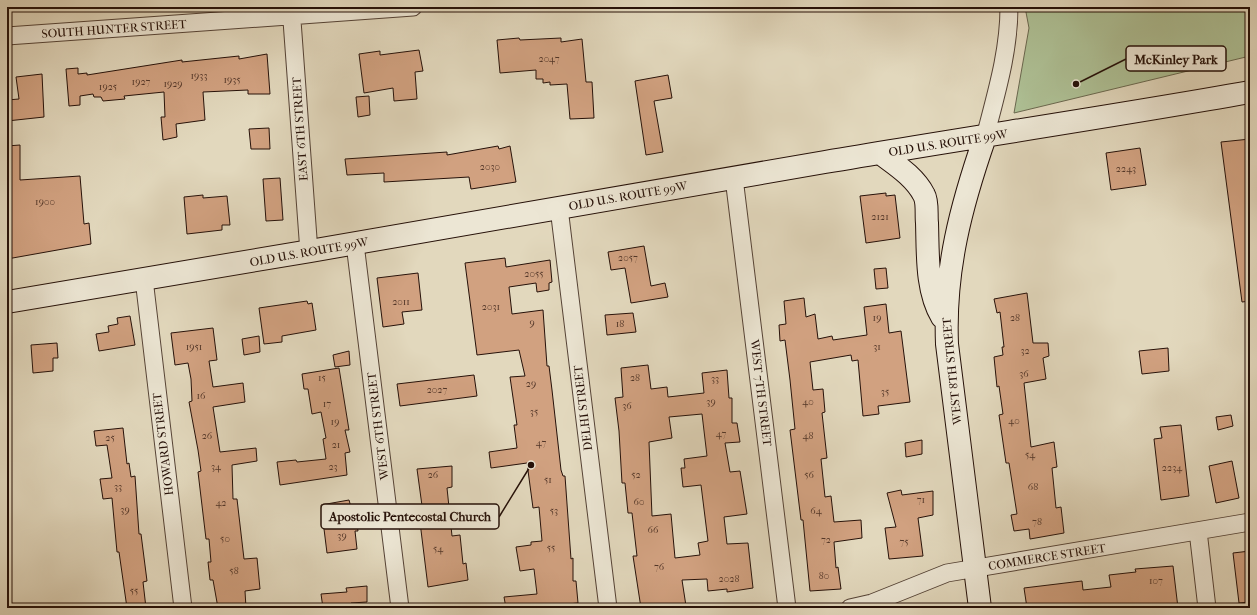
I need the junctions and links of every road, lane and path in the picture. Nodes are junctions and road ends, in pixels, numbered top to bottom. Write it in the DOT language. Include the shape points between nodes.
graph roads {
  1 [pos="412,7"];
  2 [pos="1009,7"];
  3 [pos="292,11"];
  4 [pos="7,36"];
  5 [pos="1250,92"];
  6 [pos="985,137"];
  7 [pos="880,154"];
  8 [pos="734,178"];
  9 [pos="559,208"];
  10 [pos="356,244"];
  11 [pos="309,252"];
  12 [pos="144,279"];
  13 [pos="7,302"];
  14 [pos="946,325"];
  15 [pos="1250,522"];
  16 [pos="1198,531"];
  17 [pos="975,568"];
  18 [pos="183,608"];
  19 [pos="400,608"];
  20 [pos="608,608"];
  21 [pos="787,608"];
  22 [pos="850,608"];
  23 [pos="980,608"];
  24 [pos="1207,608"];
  1 -- 3 [label="street, SOUTH HUNTER STREET"];
  2 -- 6 [label="street" via="1005,57"];
  3 -- 4 [label="street, SOUTH HUNTER STREET"];
  3 -- 11 [label="street, EAST 6TH STREET"];
  5 -- 6 [label="main road, OLD U.S. ROUTE 99W"];
  6 -- 7 [label="main road, OLD U.S. ROUTE 99W"];
  6 -- 14 [label="main road, WEST 8TH STREET" via="965,196 954,245"];
  7 -- 8 [label="main road, OLD U.S. ROUTE 99W"];
  7 -- 14 [label="main road" via="918,184 926,197 931,286 937,309"];
  8 -- 9 [label="main road, OLD U.S. ROUTE 99W"];
  8 -- 21 [label="street, WEST 7TH STREET"];
  9 -- 10 [label="main road, OLD U.S. ROUTE 99W"];
  9 -- 20 [label="street, DELHI STREET"];
  10 -- 11 [label="main road, OLD U.S. ROUTE 99W"];
  10 -- 19 [label="street, WEST 6TH STREET"];
  11 -- 12 [label="main road, OLD U.S. ROUTE 99W"];
  12 -- 13 [label="main road, OLD U.S. ROUTE 99W"];
  12 -- 18 [label="street, HOWARD STREET"];
  14 -- 17 [label="main road, WEST 8TH STREET"];
  15 -- 16 [label="street, COMMERCE STREET"];
  16 -- 17 [label="street, COMMERCE STREET"];
  16 -- 24 [label="street"];
  17 -- 22 [label="street, COMMERCE STREET" via="940,575 872,603"];
  17 -- 23 [label="main road, WEST 8TH STREET"];
}
